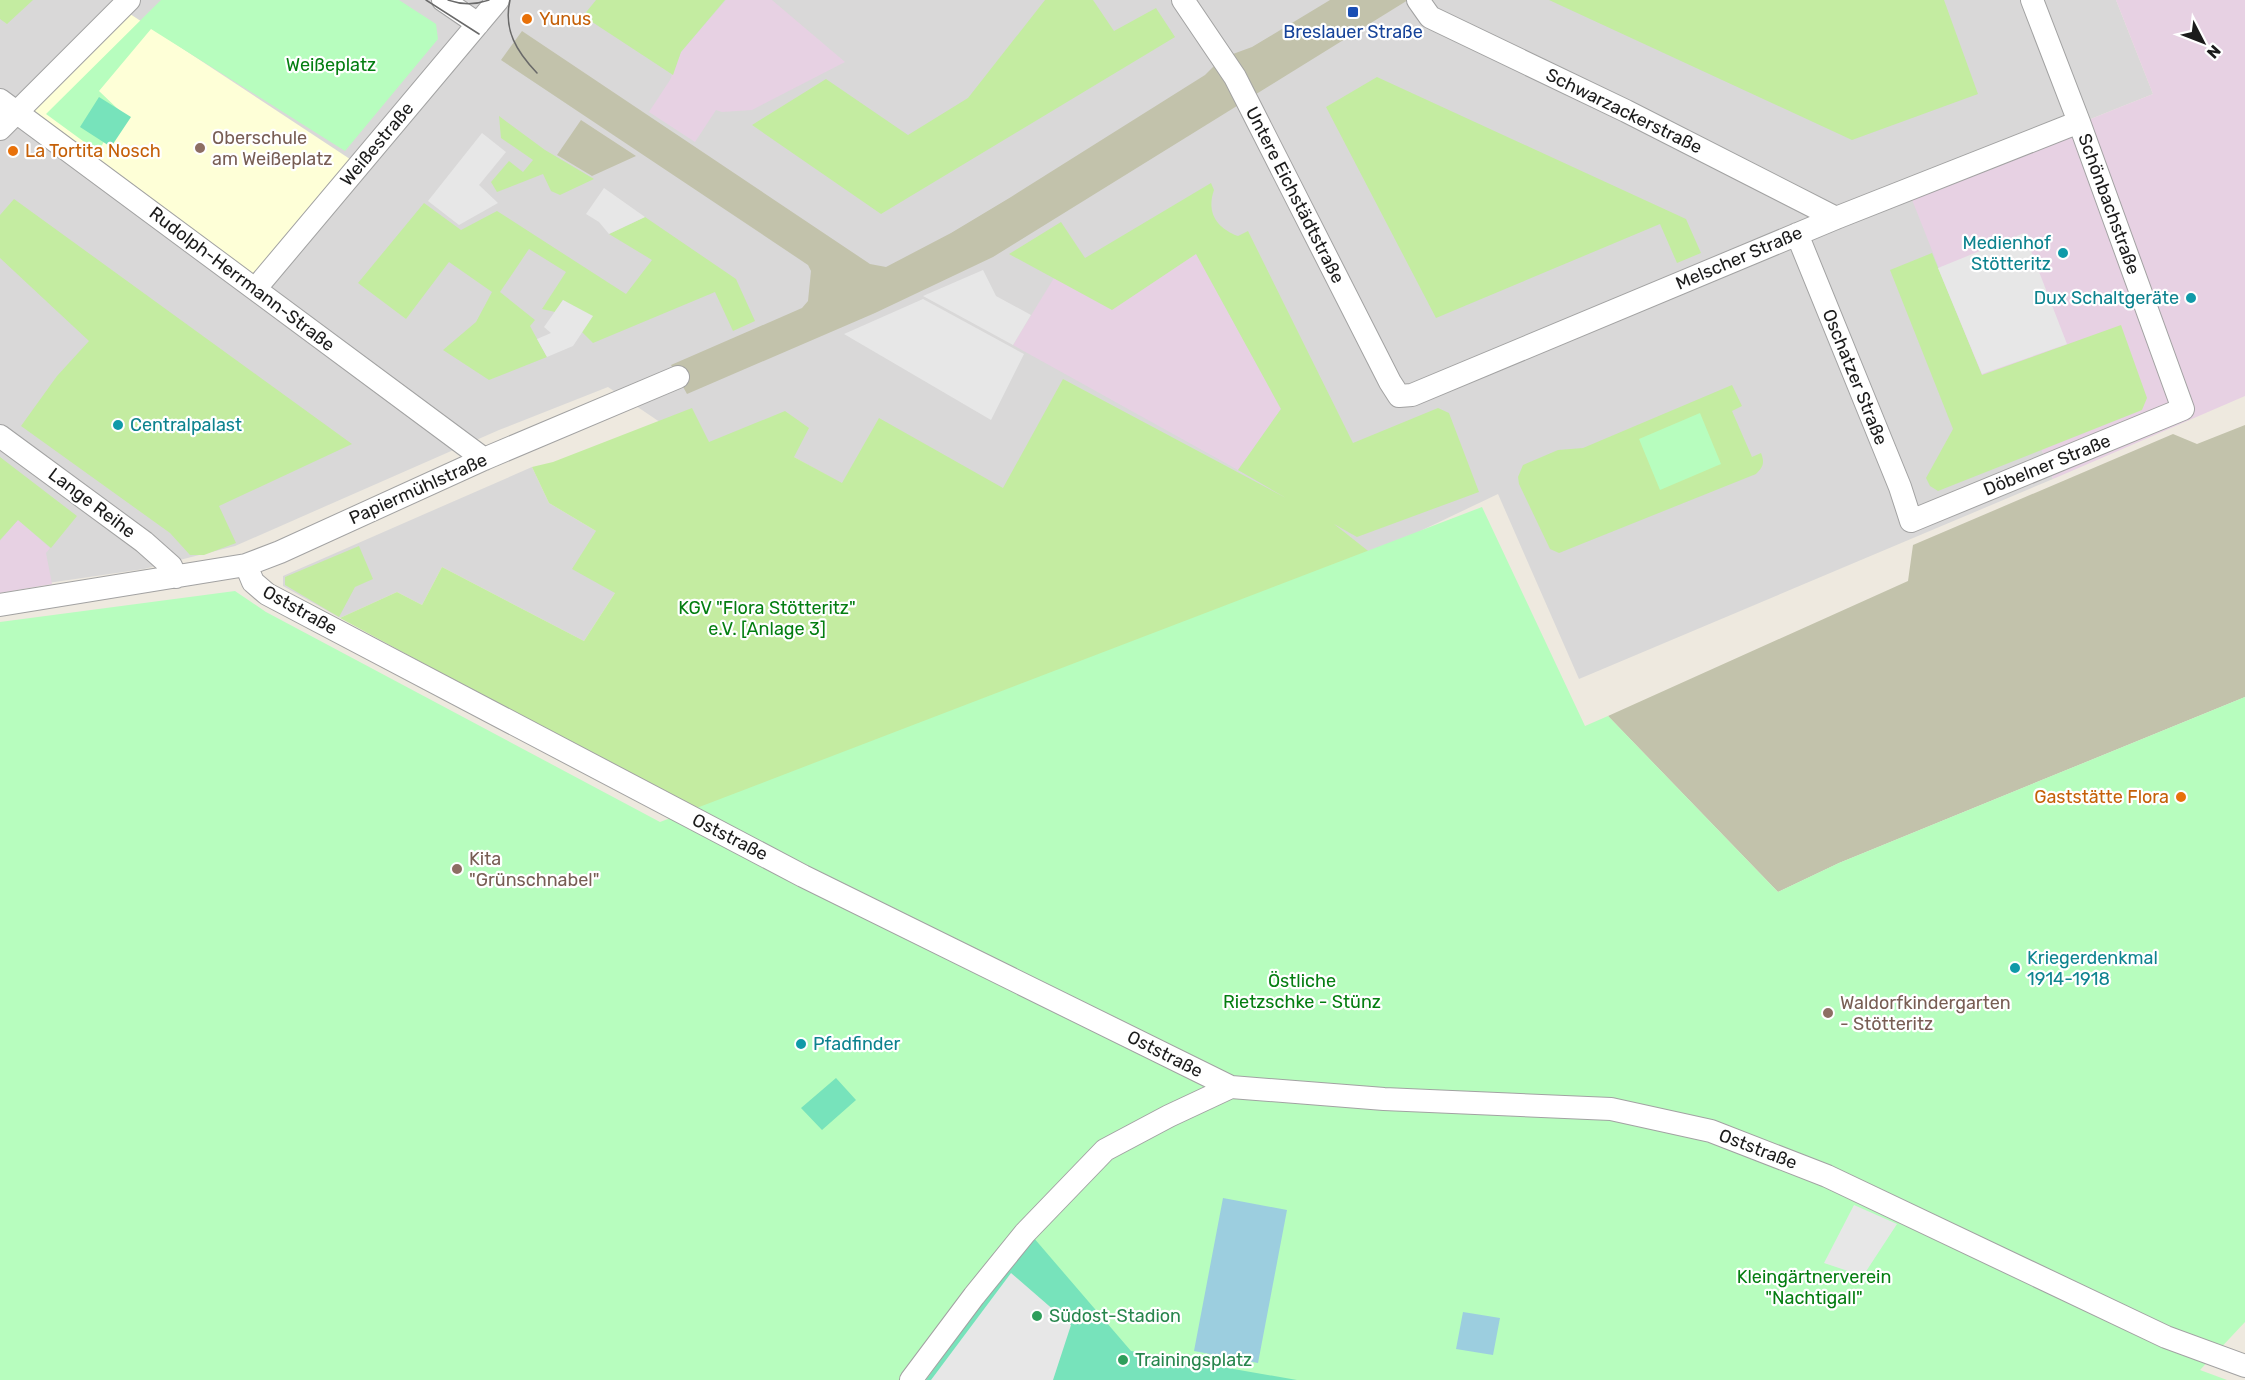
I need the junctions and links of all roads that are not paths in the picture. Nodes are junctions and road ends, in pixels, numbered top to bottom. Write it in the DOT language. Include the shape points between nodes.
graph roads {
  1 [pos="129,0"];
  2 [pos="443,0"];
  3 [pos="498,0"];
  4 [pos="1183,0"];
  5 [pos="1418,0"];
  6 [pos="2032,0"];
  7 [pos="478,24"];
  8 [pos="8,106"];
  9 [pos="2079,122"];
  10 [pos="0,129"];
  11 [pos="1836,218"];
  12 [pos="1797,234"];
  13 [pos="256,288"];
  14 [pos="678,377"];
  15 [pos="1399,396"];
  16 [pos="2183,409"];
  17 [pos="0,436"];
  18 [pos="484,459"];
  19 [pos="1911,521"];
  20 [pos="246,565"];
  21 [pos="176,577"];
  22 [pos="0,605"];
  23 [pos="1231,1087"];
  24 [pos="2245,1366"];
  25 [pos="911,1380"];
  1 -- 8 [label="street"];
  2 -- 7 [label="street"];
  3 -- 7 [label="street, Weißestraße"];
  4 -- 15 [label="street, Untere Eichstädtstraße" via="1235,77"];
  5 -- 11 [label="street, Schwarzackerstraße" via="1430,17"];
  6 -- 9 [label="street, Schönbachstraße"];
  7 -- 13 [label="street, Weißestraße"];
  8 -- 10 [label="street"];
  8 -- 13 [label="street, Rudolph-Herrmann-Straße"];
  9 -- 11 [label="street, Melscher Straße"];
  9 -- 16 [label="street, Schönbachstraße"];
  11 -- 12 [label="street, Melscher Straße"];
  12 -- 15 [label="street, Melscher Straße" via="1412,395"];
  12 -- 19 [label="street, Oschatzer Straße"];
  13 -- 18 [label="street, Rudolph-Herrmann-Straße"];
  14 -- 18 [label="street, Papiermühlstraße"];
  16 -- 19 [label="street, Döbelner Straße"];
  17 -- 21 [label="street, Lange Reihe" via="144,542 171,566"];
  18 -- 20 [label="street, Papiermühlstraße"];
  20 -- 21 [label="street, Papiermühlstraße"];
  20 -- 23 [label="street, Oststraße" via="253,582 267,594 367,647 804,876"];
  21 -- 22 [label="street, Papiermühlstraße"];
  23 -- 24 [label="street, Oststraße" via="1384,1099 1611,1109 1711,1131 1827,1176 2166,1337"];
  23 -- 25 [label="street, Oststraße" via="1105,1150 1025,1233"];
}
